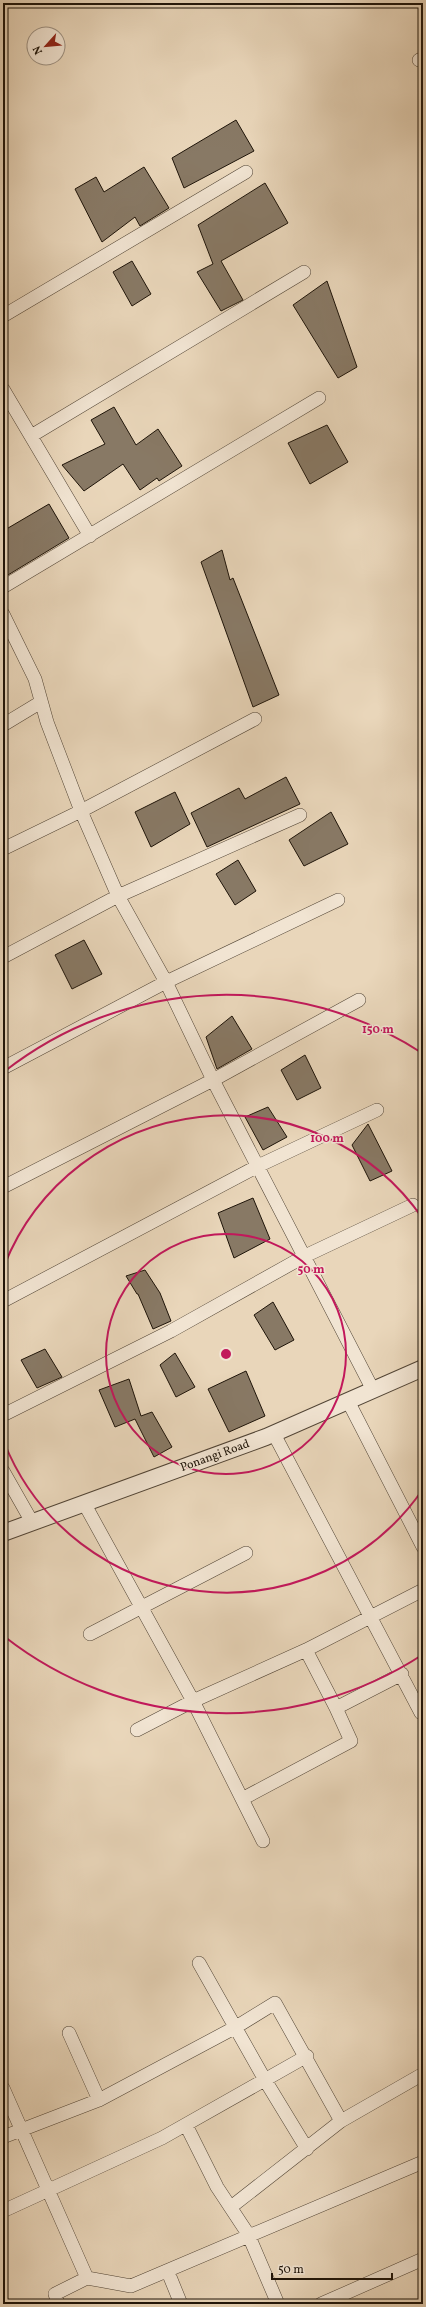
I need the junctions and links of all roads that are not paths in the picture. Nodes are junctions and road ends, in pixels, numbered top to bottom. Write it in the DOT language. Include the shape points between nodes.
graph roads {
  1 [pos="246,172"];
  2 [pos="304,272"];
  3 [pos="3,316"];
  4 [pos="3,389"];
  5 [pos="319,398"];
  6 [pos="31,436"];
  7 [pos="90,536"];
  8 [pos="3,587"];
  9 [pos="3,614"];
  10 [pos="41,702"];
  11 [pos="255,719"];
  12 [pos="3,725"];
  13 [pos="81,811"];
  14 [pos="300,815"];
  15 [pos="3,849"];
  16 [pos="118,896"];
  17 [pos="338,900"];
  18 [pos="3,957"];
  19 [pos="166,982"];
  20 [pos="359,1000"];
  21 [pos="3,1068"];
  22 [pos="213,1080"];
  23 [pos="377,1110"];
  24 [pos="258,1166"];
  25 [pos="3,1188"];
  26 [pos="413,1205"];
  27 [pos="305,1256"];
  28 [pos="3,1301"];
  29 [pos="423,1368"];
  30 [pos="373,1390"];
  31 [pos="348,1401"];
  32 [pos="3,1415"];
  33 [pos="274,1434"];
  34 [pos="3,1471"];
  35 [pos="84,1503"];
  36 [pos="32,1522"];
  37 [pos="3,1533"];
  38 [pos="423,1546"];
  39 [pos="246,1552"];
  40 [pos="423,1590"];
  41 [pos="141,1607"];
  42 [pos="370,1615"];
  43 [pos="90,1634"];
  44 [pos="306,1650"];
  45 [pos="402,1674"];
  46 [pos="193,1701"];
  47 [pos="336,1708"];
  48 [pos="421,1713"];
  49 [pos="137,1730"];
  50 [pos="242,1800"];
  51 [pos="263,1841"];
  52 [pos="199,1963"];
  53 [pos="236,2028"];
  54 [pos="69,2033"];
  55 [pos="307,2056"];
  56 [pos="423,2074"];
  57 [pos="265,2080"];
  58 [pos="3,2088"];
  59 [pos="99,2100"];
  60 [pos="341,2121"];
  61 [pos="186,2125"];
  62 [pos="22,2129"];
  63 [pos="3,2137"];
  64 [pos="307,2149"];
  65 [pos="423,2162"];
  66 [pos="47,2191"];
  67 [pos="231,2207"];
  68 [pos="3,2210"];
  69 [pos="248,2234"];
  70 [pos="423,2259"];
  71 [pos="168,2272"];
  72 [pos="86,2278"];
  73 [pos="58,2304"];
  74 [pos="181,2304"];
  75 [pos="278,2304"];
  76 [pos="321,2304"];
  1 -- 3 [label="street"];
  2 -- 6 [label="street"];
  4 -- 6 [label="street"];
  5 -- 7 [label="street"];
  6 -- 7 [label="street"];
  7 -- 8 [label="street"];
  9 -- 10 [label="street" via="35,679"];
  10 -- 12 [label="street"];
  10 -- 13 [label="street"];
  11 -- 13 [label="street"];
  13 -- 15 [label="street"];
  13 -- 16 [label="street"];
  14 -- 16 [label="street"];
  16 -- 18 [label="street"];
  16 -- 19 [label="street"];
  17 -- 19 [label="street"];
  19 -- 21 [label="street"];
  19 -- 22 [label="street"];
  20 -- 22 [label="street"];
  22 -- 24 [label="street"];
  22 -- 25 [label="street"];
  23 -- 24 [label="street"];
  24 -- 27 [label="street"];
  24 -- 28 [label="street"];
  26 -- 27 [label="street"];
  27 -- 30 [label="street"];
  27 -- 32 [label="street" via="171,1331"];
  29 -- 30 [label="street, Ponangi Road"];
  30 -- 31 [label="street, Ponangi Road"];
  31 -- 33 [label="street, Ponangi Road"];
  31 -- 38 [label="street"];
  33 -- 35 [label="street, Ponangi Road"];
  33 -- 42 [label="street"];
  34 -- 36 [label="street"];
  35 -- 36 [label="street, Ponangi Road"];
  35 -- 41 [label="street"];
  36 -- 37 [label="street, Ponangi Road"];
  39 -- 41 [label="street"];
  40 -- 42 [label="street"];
  41 -- 43 [label="street"];
  41 -- 46 [label="street"];
  42 -- 44 [label="street"];
  42 -- 45 [label="street"];
  44 -- 46 [label="street"];
  44 -- 47 [label="street"];
  45 -- 47 [label="street"];
  45 -- 48 [label="street"];
  46 -- 49 [label="street"];
  46 -- 50 [label="street"];
  47 -- 50 [label="street" via="350,1741"];
  50 -- 51 [label="street"];
  52 -- 53 [label="street"];
  53 -- 55 [label="street" via="275,2004"];
  53 -- 57 [label="street"];
  53 -- 59 [label="street"];
  54 -- 59 [label="street"];
  55 -- 57 [label="street"];
  55 -- 60 [label="street"];
  56 -- 60 [label="street"];
  57 -- 61 [label="street"];
  57 -- 64 [label="street"];
  58 -- 62 [label="street"];
  59 -- 62 [label="street"];
  60 -- 64 [label="street"];
  61 -- 66 [label="street"];
  61 -- 67 [label="street"];
  62 -- 63 [label="street"];
  62 -- 66 [label="street"];
  64 -- 67 [label="street"];
  65 -- 69 [label="street"];
  66 -- 68 [label="street"];
  66 -- 72 [label="street"];
  67 -- 69 [label="street"];
  69 -- 71 [label="street"];
  69 -- 75 [label="street"];
  70 -- 76 [label="street"];
  71 -- 72 [label="street" via="131,2286"];
  71 -- 74 [label="street"];
  72 -- 73 [label="street" via="55,2294"];
}
